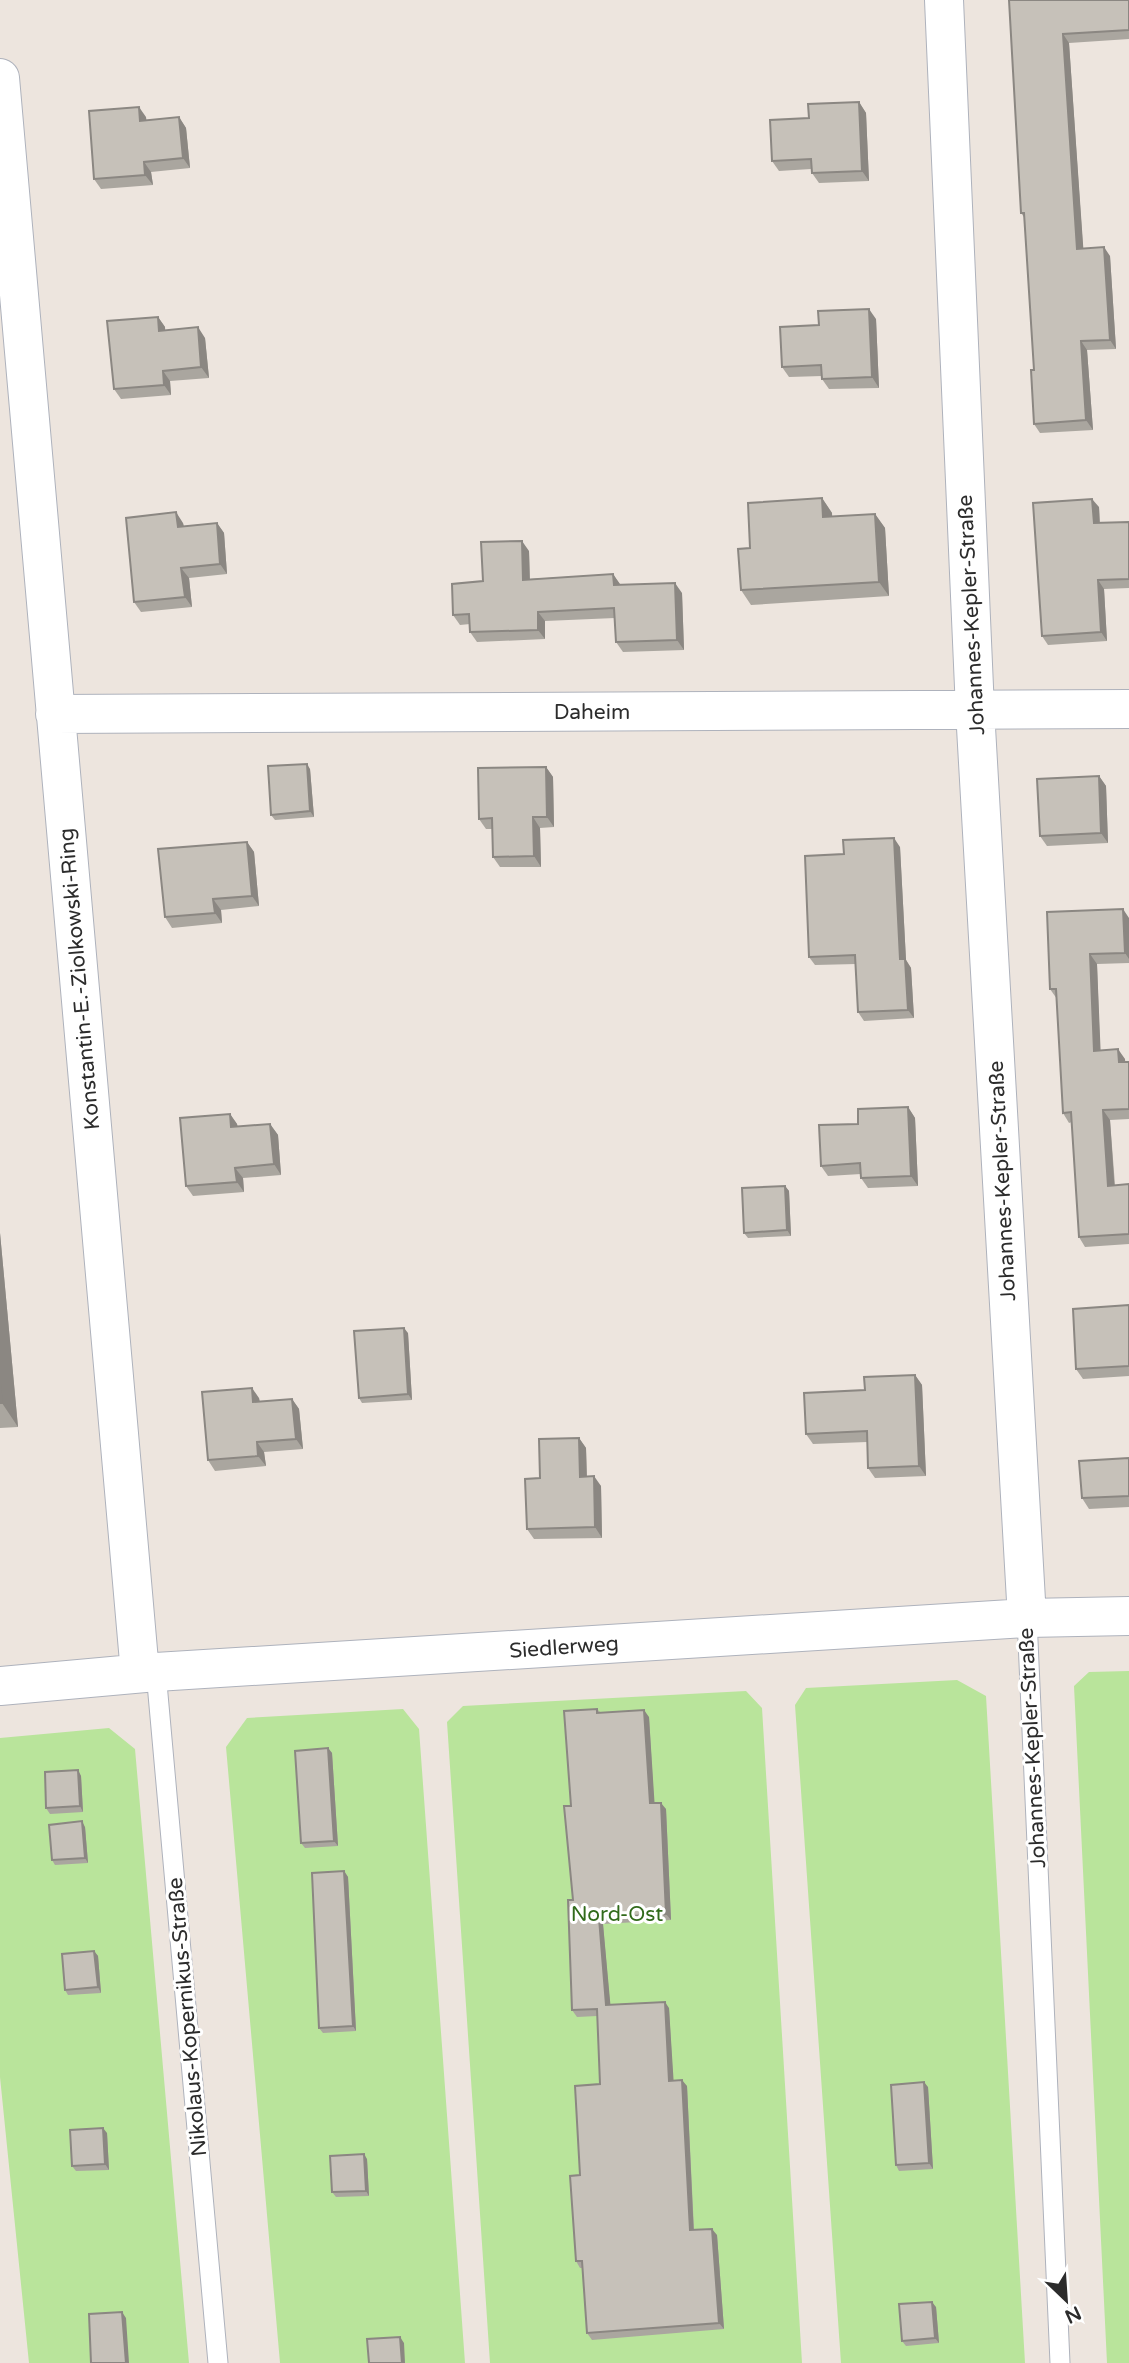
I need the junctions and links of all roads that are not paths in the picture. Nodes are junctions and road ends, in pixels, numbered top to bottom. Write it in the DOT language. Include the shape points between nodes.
graph roads {
  1 [pos="944,0"];
  2 [pos="0,78"];
  3 [pos="8,285"];
  4 [pos="975,709"];
  5 [pos="1129,709"];
  6 [pos="55,714"];
  7 [pos="1129,1616"];
  8 [pos="1027,1618"];
  9 [pos="148,1673"];
  10 [pos="0,1686"];
  11 [pos="218,2363"];
  12 [pos="1060,2363"];
  1 -- 4 [label="street, Johannes-Kepler-Straße"];
  2 -- 3 [label="street, Konstantin-E.-Ziolkowski-Ring"];
  3 -- 6 [label="street, Konstantin-E.-Ziolkowski-Ring"];
  4 -- 5 [label="street, Daheim"];
  4 -- 6 [label="street, Daheim"];
  4 -- 8 [label="street, Johannes-Kepler-Straße"];
  6 -- 9 [label="street, Konstantin-E.-Ziolkowski-Ring"];
  7 -- 8 [label="street, Siedlerweg"];
  8 -- 9 [label="street, Siedlerweg"];
  8 -- 12 [label="lane, Johannes-Kepler-Straße"];
  9 -- 10 [label="street, Siedlerweg"];
  9 -- 11 [label="lane, Nikolaus-Kopernikus-Straße"];
}
